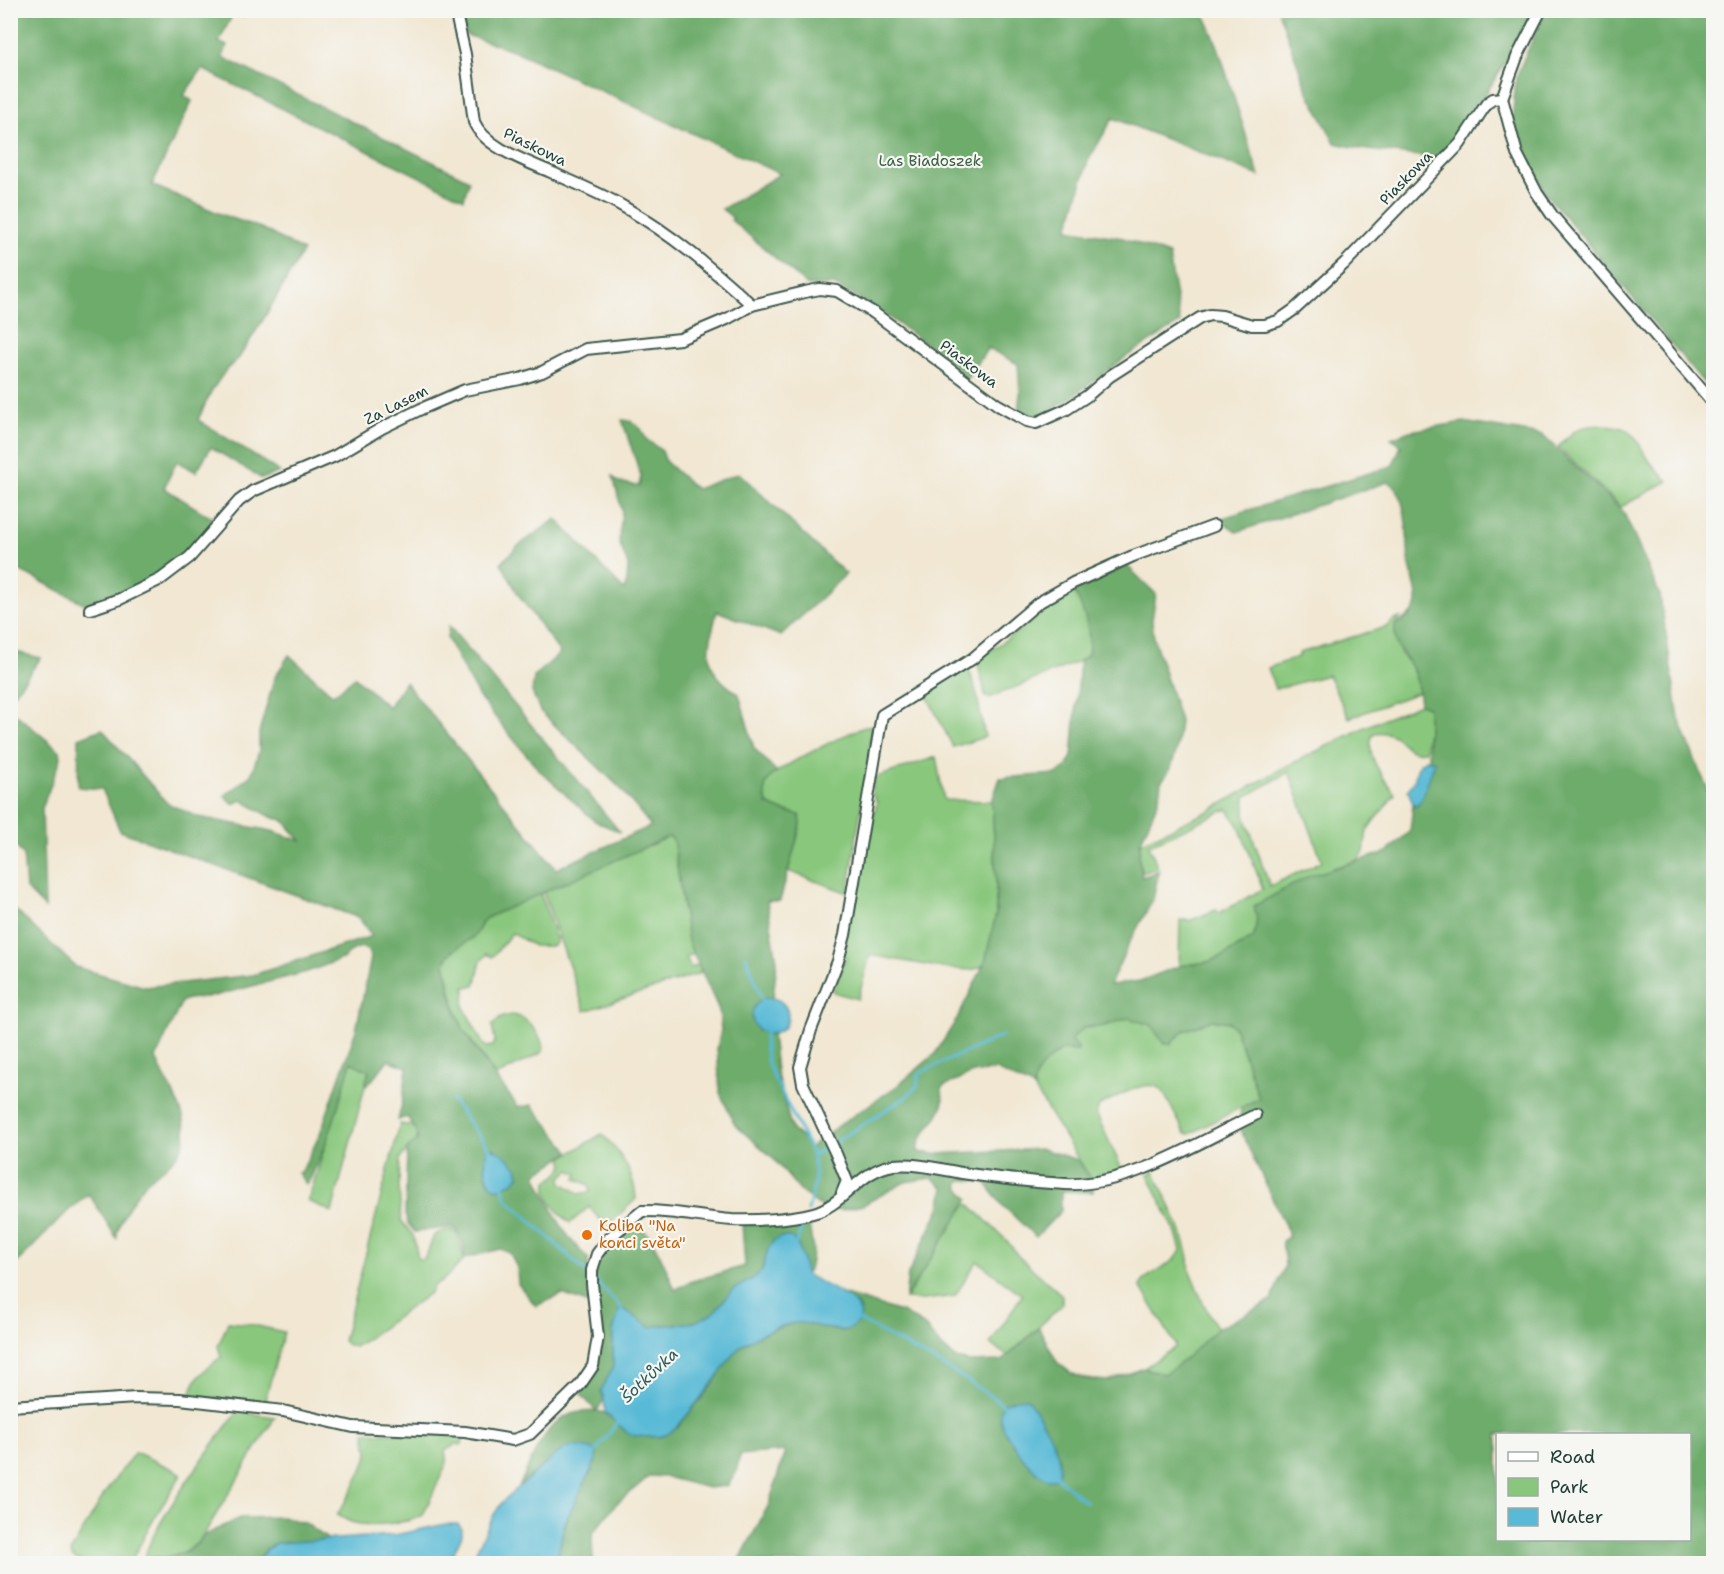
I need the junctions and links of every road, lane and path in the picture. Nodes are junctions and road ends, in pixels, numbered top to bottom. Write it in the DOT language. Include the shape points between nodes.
graph roads {
  1 [pos="455,10"];
  2 [pos="1541,10"];
  3 [pos="1502,98"];
  4 [pos="752,305"];
  5 [pos="1713,404"];
  6 [pos="1214,526"];
  7 [pos="90,609"];
  8 [pos="1255,1115"];
  9 [pos="841,1197"];
  10 [pos="10,1406"];
  1 -- 4 [label="street, Piaskowa" via="474,122 485,138 649,222 706,264"];
  2 -- 3 [label="street"];
  3 -- 4 [label="street, Piaskowa" via="1487,103 1460,144 1345,263 1278,321 1252,325 1222,315 1200,318 1110,376 1087,396 1036,423 998,405 884,320 837,291 820,289"];
  3 -- 5 [label="street" via="1517,154 1552,215"];
  4 -- 7 [label="street, Za Lasem" via="680,339 586,350 542,372 465,390 421,409 335,456 253,491 176,569 136,592"];
  6 -- 9 [label="street" via="1133,556 1046,598 972,659 882,715 845,935 800,1067 803,1084 847,1181"];
  8 -- 9 [label="street" via="1144,1169 1099,1183 1067,1184 910,1165 880,1168"];
  9 -- 10 [label="street" via="815,1213 769,1218 732,1220 642,1211 609,1238 597,1254 592,1270 598,1337 593,1366 530,1434 513,1440 465,1432 353,1427 283,1411 180,1399"];
}
